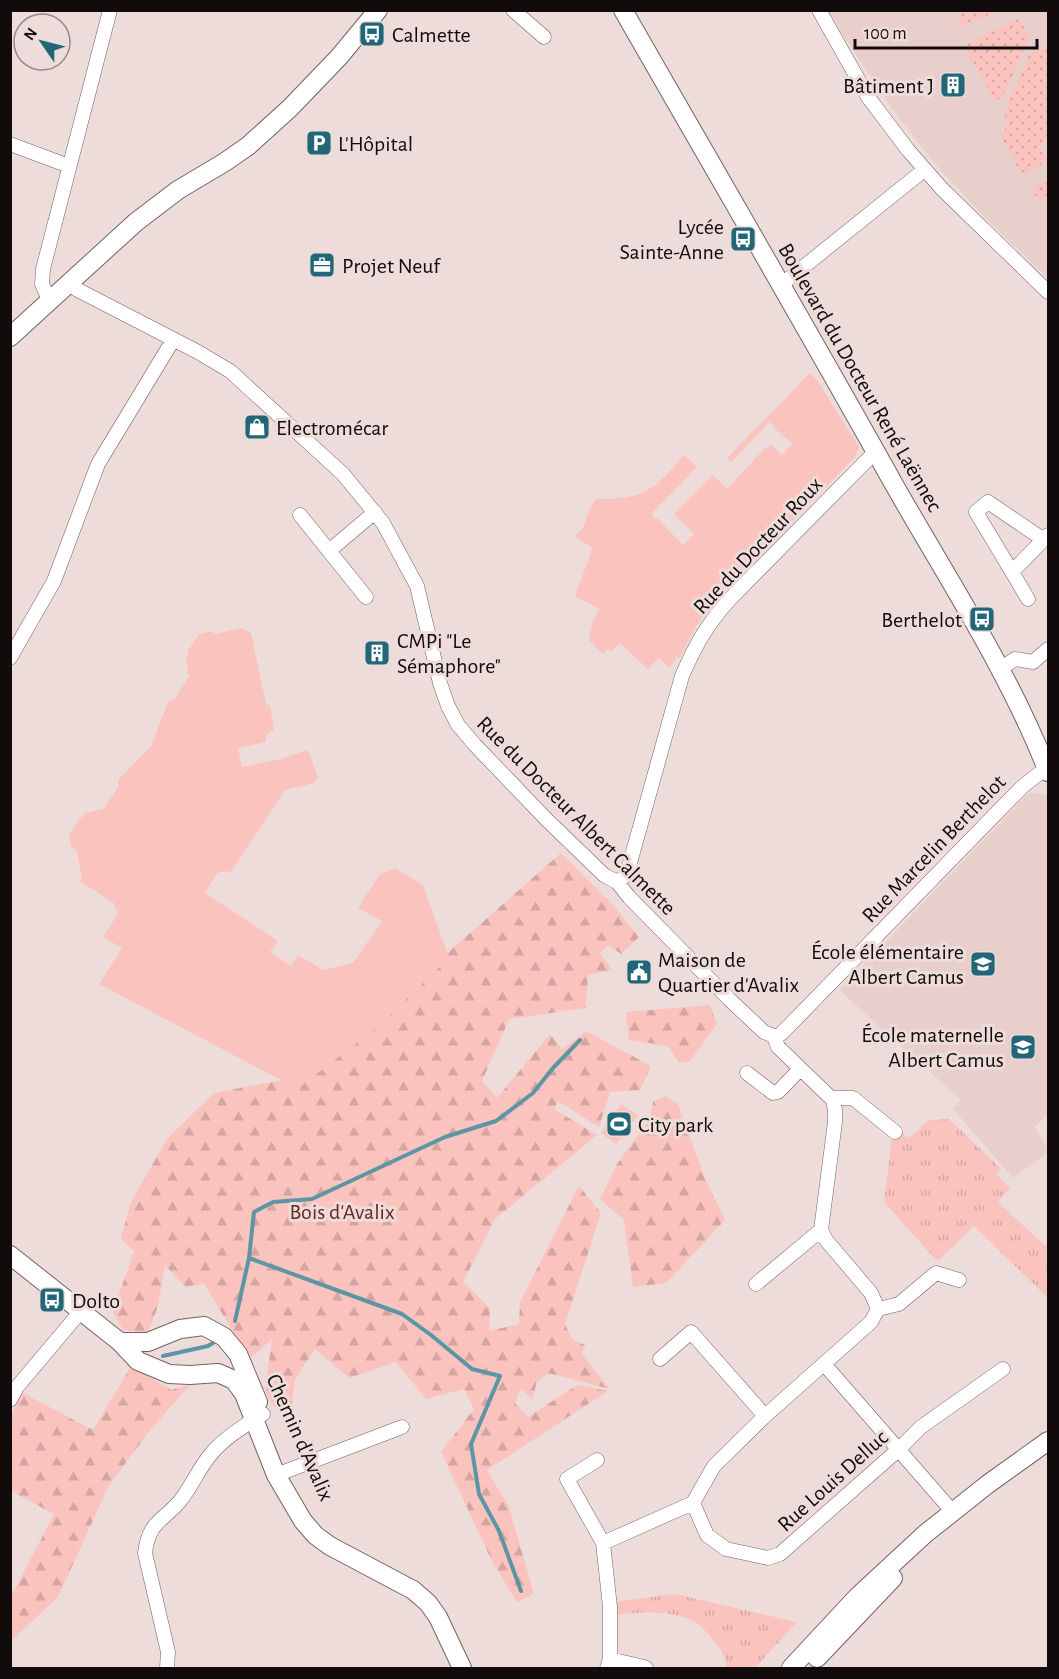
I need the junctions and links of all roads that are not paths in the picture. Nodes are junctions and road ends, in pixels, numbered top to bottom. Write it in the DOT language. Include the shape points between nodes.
graph roads {
  1 [pos="110,10"];
  2 [pos="378,10"];
  3 [pos="513,10"];
  4 [pos="623,10"];
  5 [pos="819,10"];
  6 [pos="544,37"];
  7 [pos="10,144"];
  8 [pos="69,166"];
  9 [pos="924,170"];
  10 [pos="69,283"];
  11 [pos="781,285"];
  12 [pos="1048,292"];
  13 [pos="50,302"];
  14 [pos="10,337"];
  15 [pos="173,340"];
  16 [pos="876,451"];
  17 [pos="375,512"];
  18 [pos="300,515"];
  19 [pos="1046,538"];
  20 [pos="329,551"];
  21 [pos="1012,572"];
  22 [pos="366,597"];
  23 [pos="1028,599"];
  24 [pos="1048,649"];
  25 [pos="10,658"];
  26 [pos="1000,669"];
  27 [pos="1048,769"];
  28 [pos="618,882"];
  29 [pos="774,1036"];
  30 [pos="800,1069"];
  31 [pos="747,1073"];
  32 [pos="831,1098"];
  33 [pos="895,1132"];
  34 [pos="821,1230"];
  35 [pos="10,1255"];
  36 [pos="958,1280"];
  37 [pos="756,1284"];
  38 [pos="878,1309"];
  39 [pos="81,1311"];
  40 [pos="120,1342"];
  41 [pos="660,1359"];
  42 [pos="824,1364"];
  43 [pos="1003,1369"];
  44 [pos="10,1400"];
  45 [pos="258,1416"];
  46 [pos="765,1416"];
  47 [pos="402,1427"];
  48 [pos="1048,1442"];
  49 [pos="898,1450"];
  50 [pos="1048,1456"];
  51 [pos="597,1460"];
  52 [pos="281,1473"];
  53 [pos="693,1503"];
  54 [pos="952,1511"];
  55 [pos="603,1543"];
  56 [pos="608,1664"];
  57 [pos="167,1668"];
  58 [pos="462,1668"];
  59 [pos="472,1668"];
  60 [pos="646,1668"];
  61 [pos="791,1668"];
  62 [pos="807,1668"];
  1 -- 8 [label="street"];
  2 -- 10 [label="street" via="339,57 248,146 144,216"];
  3 -- 6 [label="street"];
  4 -- 11 [label="street, Boulevard du Docteur René Laënnec"];
  5 -- 9 [label="street" via="868,97"];
  7 -- 8 [label="street"];
  8 -- 13 [label="street" via="44,269 42,284"];
  9 -- 11 [label="street"];
  9 -- 12 [label="street"];
  10 -- 13 [label="street"];
  10 -- 15 [label="street, Rue du Docteur Albert Calmette"];
  11 -- 16 [label="street, Boulevard du Docteur René Laënnec"];
  13 -- 14 [label="street"];
  15 -- 17 [label="street, Rue du Docteur Albert Calmette" via="230,371 343,474"];
  15 -- 25 [label="street" via="98,464 54,581"];
  16 -- 26 [label="street, Boulevard du Docteur René Laënnec"];
  16 -- 28 [label="street, Rue du Docteur Roux" via="729,600 694,647 679,687 628,870"];
  17 -- 20 [label="street"];
  17 -- 28 [label="street, Rue du Docteur Albert Calmette" via="417,586 440,683 458,724 546,819 604,875"];
  18 -- 20 [label="street"];
  19 -- 21 [label="street"];
  19 -- 21 [label="street" via="988,502 976,512"];
  20 -- 22 [label="street"];
  21 -- 23 [label="street"];
  24 -- 26 [label="street" via="1033,662 1015,659"];
  26 -- 27 [label="street, Boulevard du Docteur René Laënnec"];
  27 -- 29 [label="street, Rue Marcelin Berthelot" via="1025,784 782,1033"];
  28 -- 29 [label="street, Rue du Docteur Albert Calmette" via="628,897 743,1013"];
  29 -- 30 [label="street, Rue du Docteur Albert Calmette" via="778,1047"];
  30 -- 31 [label="street" via="773,1093"];
  30 -- 32 [label="street, Rue du Docteur Albert Calmette"];
  32 -- 33 [label="street" via="853,1098"];
  32 -- 34 [label="street" via="835,1122"];
  34 -- 37 [label="street"];
  34 -- 38 [label="street" via="872,1293"];
  35 -- 39 [label="street, Chemin d'Avalix"];
  36 -- 38 [label="street" via="936,1273 899,1304"];
  38 -- 42 [label="street" via="871,1322"];
  39 -- 40 [label="street, Chemin d'Avalix"];
  39 -- 44 [label="street"];
  40 -- 45 [label="street, Chemin d'Avalix" via="138,1360 169,1374 218,1373 234,1380"];
  40 -- 45 [label="street, Chemin d'Avalix" via="148,1342 180,1329 204,1326 224,1337 238,1354"];
  41 -- 46 [label="street" via="691,1332"];
  42 -- 46 [label="street"];
  42 -- 49 [label="street"];
  43 -- 49 [label="street, Rue Louis Delluc" via="921,1427"];
  45 -- 52 [label="street, Chemin d'Avalix"];
  45 -- 57 [label="street" via="211,1453 182,1498 153,1526 146,1542 145,1553 168,1652"];
  46 -- 53 [label="street" via="714,1466"];
  47 -- 52 [label="street"];
  48 -- 54 [label="street"];
  49 -- 53 [label="street, Rue Louis Delluc" via="780,1554 768,1558 726,1549 707,1535"];
  49 -- 54 [label="street"];
  50 -- 62 [label="street" via="932,1542"];
  51 -- 55 [label="street" via="567,1479"];
  52 -- 58 [label="street, Chemin d'Avalix" via="293,1505 315,1535 413,1590 428,1603"];
  52 -- 59 [label="street, Chemin d'Avalix" via="322,1530 408,1579 434,1599"];
  53 -- 55 [label="street"];
  54 -- 61 [label="street" via="858,1596"];
  55 -- 56 [label="street" via="610,1607"];
  56 -- 60 [label="street"];
}
